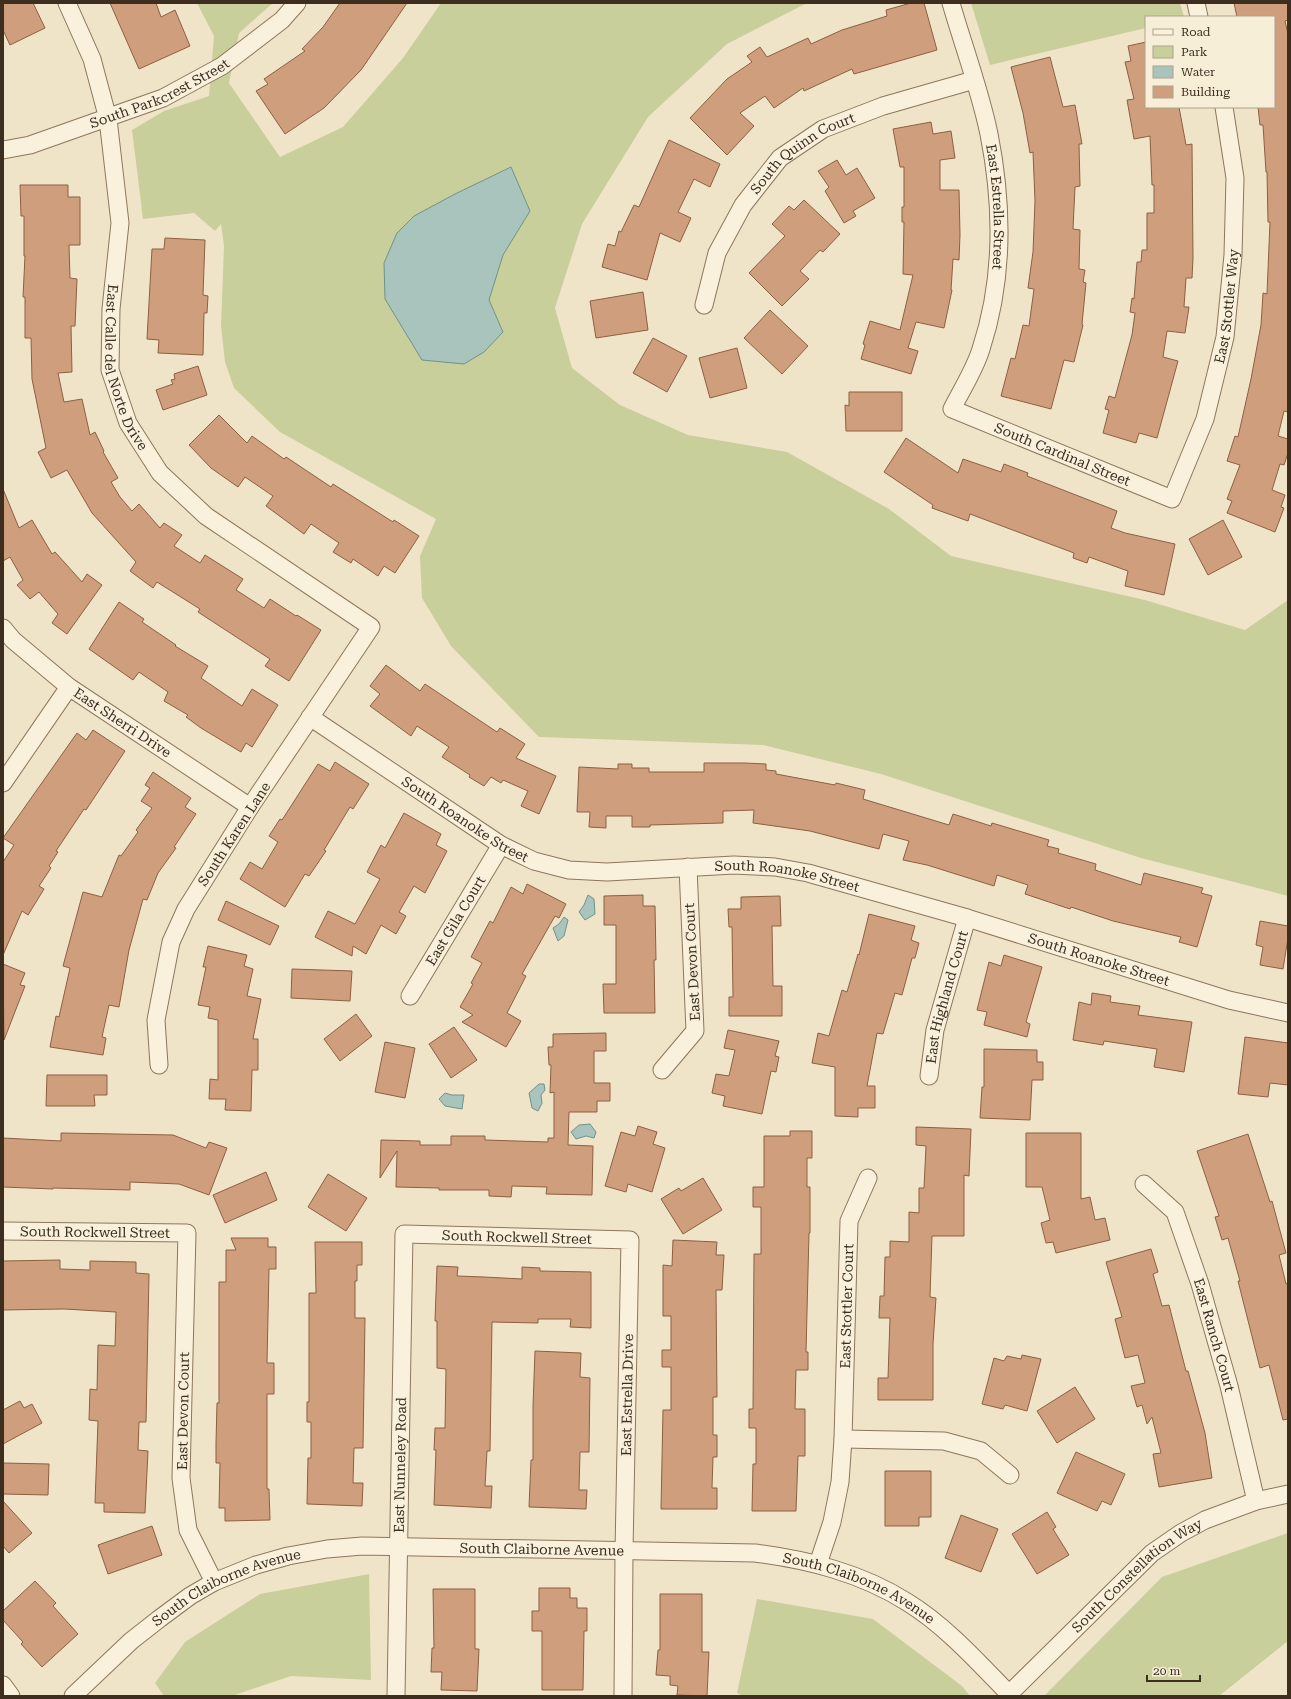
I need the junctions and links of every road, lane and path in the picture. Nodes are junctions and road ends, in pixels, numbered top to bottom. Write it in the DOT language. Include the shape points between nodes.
graph roads {
  1 [pos="67,3"];
  2 [pos="297,3"];
  3 [pos="950,3"];
  4 [pos="1196,3"];
  5 [pos="1200,16"];
  6 [pos="974,80"];
  7 [pos="1224,108"];
  8 [pos="108,119"];
  9 [pos="3,150"];
  10 [pos="704,305"];
  11 [pos="952,409"];
  12 [pos="1172,499"];
  13 [pos="371,627"];
  14 [pos="3,628"];
  15 [pos="69,687"];
  16 [pos="310,717"];
  17 [pos="3,783"];
  18 [pos="250,808"];
  19 [pos="501,845"];
  20 [pos="688,867"];
  21 [pos="967,918"];
  22 [pos="410,996"];
  23 [pos="1288,1013"];
  24 [pos="160,1065"];
  25 [pos="662,1070"];
  26 [pos="929,1076"];
  27 [pos="868,1178"];
  28 [pos="1144,1184"];
  29 [pos="3,1231"];
  30 [pos="187,1233"];
  31 [pos="404,1234"];
  32 [pos="630,1240"];
  33 [pos="844,1439"];
  34 [pos="1010,1475"];
  35 [pos="1288,1494"];
  36 [pos="1256,1501"];
  37 [pos="398,1546"];
  38 [pos="624,1551"];
  39 [pos="818,1564"];
  40 [pos="214,1582"];
  41 [pos="3,1685"];
  42 [pos="1010,1695"];
  43 [pos="11,1696"];
  44 [pos="73,1696"];
  45 [pos="396,1696"];
  46 [pos="623,1696"];
  1 -- 8 [label="street, East Calle del Norte Drive" via="92,59"];
  2 -- 8 [label="street, South Parkcrest Street" via="282,20 222,66 163,98"];
  3 -- 6 [label="street, East Estrella Street"];
  4 -- 5 [label="street"];
  6 -- 10 [label="street, South Quinn Court" via="883,106 823,129 780,158 743,205 717,253"];
  6 -- 11 [label="street, East Estrella Street" via="989,133 997,186 1000,248 994,300 981,350"];
  7 -- 12 [label="street, East Stottler Way" via="1235,178 1233,255 1225,337 1205,419"];
  8 -- 9 [label="street, South Parkcrest Street" via="30,145"];
  8 -- 13 [label="street, East Calle del Norte Drive" via="120,223 111,309 110,370 128,424 160,473 206,516"];
  11 -- 12 [label="street, South Cardinal Street"];
  13 -- 16 [label="street, South Karen Lane"];
  14 -- 15 [label="street, East Sherri Drive" via="13,640"];
  15 -- 17 [label="street"];
  15 -- 18 [label="street, East Sherri Drive"];
  16 -- 18 [label="street, South Karen Lane"];
  16 -- 19 [label="street, South Roanoke Street"];
  18 -- 24 [label="street, South Karen Lane" via="186,909 171,942 156,1020"];
  19 -- 20 [label="street, South Roanoke Street" via="534,861 569,870 608,872"];
  19 -- 22 [label="street, East Gila Court"];
  20 -- 21 [label="street, South Roanoke Street" via="734,865 781,868 808,873"];
  20 -- 25 [label="street, East Devon Court" via="695,1030"];
  21 -- 23 [label="street, South Roanoke Street" via="1229,1000"];
  21 -- 26 [label="street, East Highland Court" via="935,1030"];
  27 -- 33 [label="street, East Stottler Court" via="849,1221"];
  28 -- 36 [label="street, East Ranch Court" via="1175,1212 1178,1219 1204,1299"];
  29 -- 30 [label="street, South Rockwell Street"];
  30 -- 40 [label="street, East Devon Court" via="181,1478 188,1530"];
  31 -- 32 [label="street, South Rockwell Street"];
  31 -- 37 [label="street, East Nunneley Road"];
  32 -- 38 [label="street, East Estrella Drive"];
  33 -- 34 [label="street" via="944,1441 982,1451"];
  33 -- 39 [label="street, East Stottler Court" via="840,1482 832,1522"];
  35 -- 36 [label="street, South Constellation Way"];
  36 -- 42 [label="street, South Constellation Way" via="1205,1520 1152,1553"];
  37 -- 38 [label="street, South Claiborne Avenue"];
  37 -- 40 [label="street, South Claiborne Avenue" via="327,1549 288,1556 256,1565"];
  37 -- 45 [label="street, East Nunneley Road"];
  38 -- 39 [label="street, South Claiborne Avenue" via="755,1553"];
  38 -- 46 [label="street, East Estrella Drive"];
  39 -- 42 [label="street, South Claiborne Avenue" via="875,1584 908,1603 955,1640"];
  40 -- 44 [label="street, South Claiborne Avenue" via="153,1623"];
  41 -- 43 [label="street"];
}
